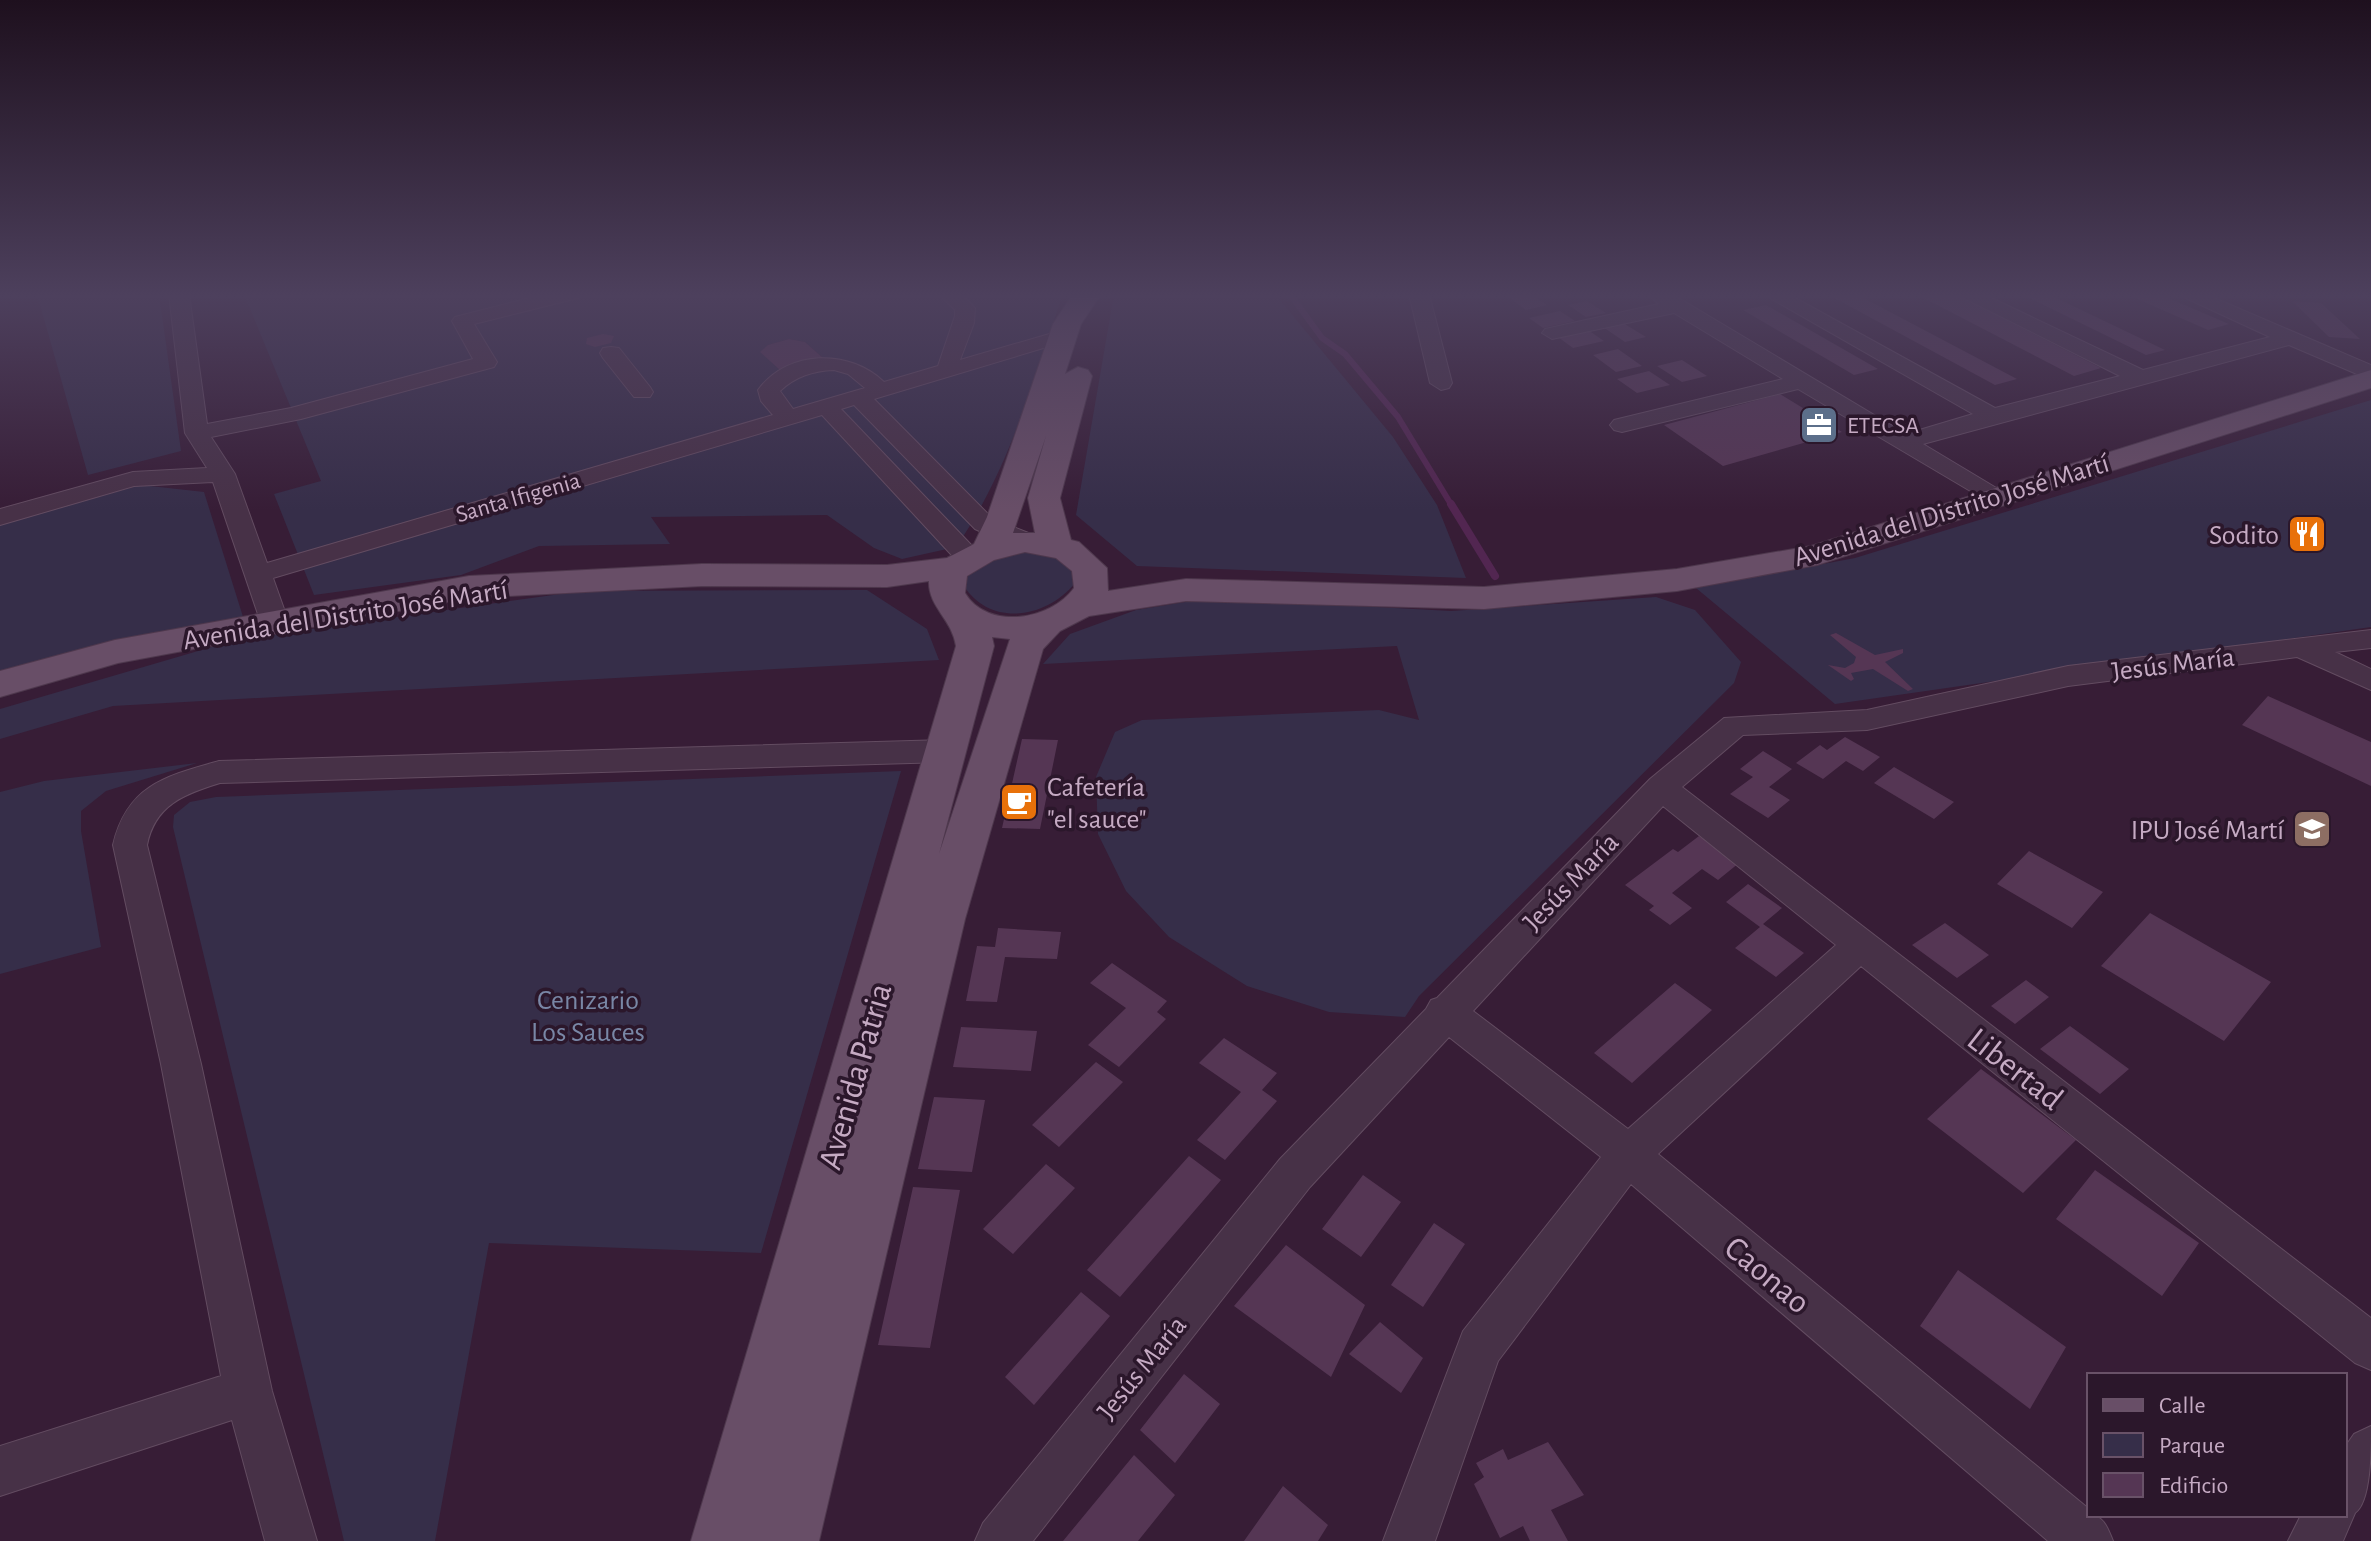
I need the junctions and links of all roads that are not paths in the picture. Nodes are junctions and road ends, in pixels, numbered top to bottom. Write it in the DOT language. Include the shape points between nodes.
graph roads {
  1 [pos="188,366"];
  2 [pos="471,366"];
  3 [pos="621,366"];
  4 [pos="826,366"];
  5 [pos="845,366"];
  6 [pos="949,366"];
  7 [pos="959,366"];
  8 [pos="1062,366"];
  9 [pos="1070,366"];
  10 [pos="1437,366"];
  11 [pos="1777,366"];
  12 [pos="1902,366"];
  13 [pos="2117,366"];
  14 [pos="2183,366"];
  15 [pos="2350,366"];
  16 [pos="949,370"];
  17 [pos="2371,376"];
  18 [pos="2140,377"];
  19 [pos="1802,381"];
  20 [pos="1441,383"];
  21 [pos="642,392"];
  22 [pos="869,393"];
  23 [pos="826,406"];
  24 [pos="1992,416"];
  25 [pos="788,417"];
  26 [pos="1622,425"];
  27 [pos="197,433"];
  28 [pos="1905,442"];
  29 [pos="223,474"];
  30 [pos="1994,497"];
  31 [pos="0,517"];
  32 [pos="1089,568"];
  33 [pos="987,572"];
  34 [pos="259,574"];
  35 [pos="1186,590"];
  36 [pos="275,623"];
  37 [pos="1050,625"];
  38 [pos="2371,639"];
  39 [pos="2300,648"];
  40 [pos="2371,680"];
  41 [pos="0,684"];
  42 [pos="970,725"];
  43 [pos="1661,787"];
  44 [pos="1860,945"];
  45 [pos="1444,1011"];
  46 [pos="1627,1156"];
  47 [pos="2371,1347"];
  48 [pos="248,1391"];
  49 [pos="2371,1451"];
  50 [pos="0,1471"];
  51 [pos="2347,1489"];
  52 [pos="2329,1517"];
  53 [pos="291,1541"];
  54 [pos="725,1541"];
  55 [pos="785,1541"];
  56 [pos="1001,1541"];
  57 [pos="1409,1541"];
  58 [pos="2087,1541"];
  59 [pos="2314,1541"];
  1 -- 27 [label="street"];
  2 -- 27 [label="street" via="293,414"];
  3 -- 21 [label="street"];
  4 -- 25 [label="street" via="795,371 769,390"];
  5 -- 22 [label="street" via="857,369"];
  6 -- 16 [label="street"];
  7 -- 16 [label="street, Santa Ifigenia"];
  8 -- 33 [label="main road, Avenida Patria"];
  9 -- 33 [label="main road" via="1044,498"];
  10 -- 20 [label="street"];
  11 -- 19 [label="street"];
  12 -- 24 [label="street"];
  13 -- 18 [label="street"];
  14 -- 18 [label="street"];
  15 -- 17 [label="street"];
  16 -- 22 [label="street, Santa Ifigenia"];
  17 -- 30 [label="main road, Avenida del Distrito José Martí"];
  18 -- 24 [label="street"];
  19 -- 26 [label="street"];
  19 -- 28 [label="street"];
  22 -- 23 [label="street, Santa Ifigenia"];
  22 -- 33 [label="street" via="984,524"];
  23 -- 25 [label="street, Santa Ifigenia"];
  23 -- 33 [label="street"];
  24 -- 28 [label="street"];
  25 -- 34 [label="street, Santa Ifigenia"];
  27 -- 29 [label="street"];
  28 -- 30 [label="street"];
  29 -- 31 [label="street" via="133,479"];
  29 -- 34 [label="street"];
  30 -- 35 [label="main road, Avenida del Distrito José Martí" via="1817,555 1677,580 1484,598"];
  32 -- 33 [label="main road" via="1080,558"];
  32 -- 35 [label="main road, Avenida del Distrito José Martí"];
  32 -- 37 [label="main road, Avenida Patria" via="1092,588"];
  33 -- 36 [label="main road, Avenida del Distrito José Martí" via="927,586 887,576 702,575 469,587"];
  33 -- 37 [label="main road, Avenida del Distrito José Martí" via="986,624"];
  33 -- 42 [label="main road, Avenida Patria"];
  34 -- 36 [label="street"];
  35 -- 37 [label="main road, Avenida del Distrito José Martí"];
  36 -- 41 [label="main road, Avenida del Distrito José Martí" via="115,652"];
  37 -- 42 [label="main road, Avenida Patria"];
  38 -- 39 [label="street, Jesús María"];
  39 -- 40 [label="street"];
  39 -- 43 [label="street, Jesús María" via="2068,676 1867,720 1735,725"];
  42 -- 48 [label="street" via="219,772 154,797 134,822 130,845"];
  42 -- 54 [label="main road, Avenida Patria"];
  42 -- 55 [label="main road, Avenida Patria" via="942,919"];
  43 -- 44 [label="street, Libertad"];
  43 -- 45 [label="street, Jesús María"];
  44 -- 46 [label="street"];
  44 -- 47 [label="street, Libertad"];
  45 -- 46 [label="street, Caonao"];
  45 -- 56 [label="street, Jesús María" via="1295,1173"];
  46 -- 57 [label="street" via="1479,1347"];
  46 -- 58 [label="street, Caonao"];
  48 -- 50 [label="street"];
  48 -- 53 [label="street"];
  49 -- 51 [label="street"];
  52 -- 59 [label="street"];
}
